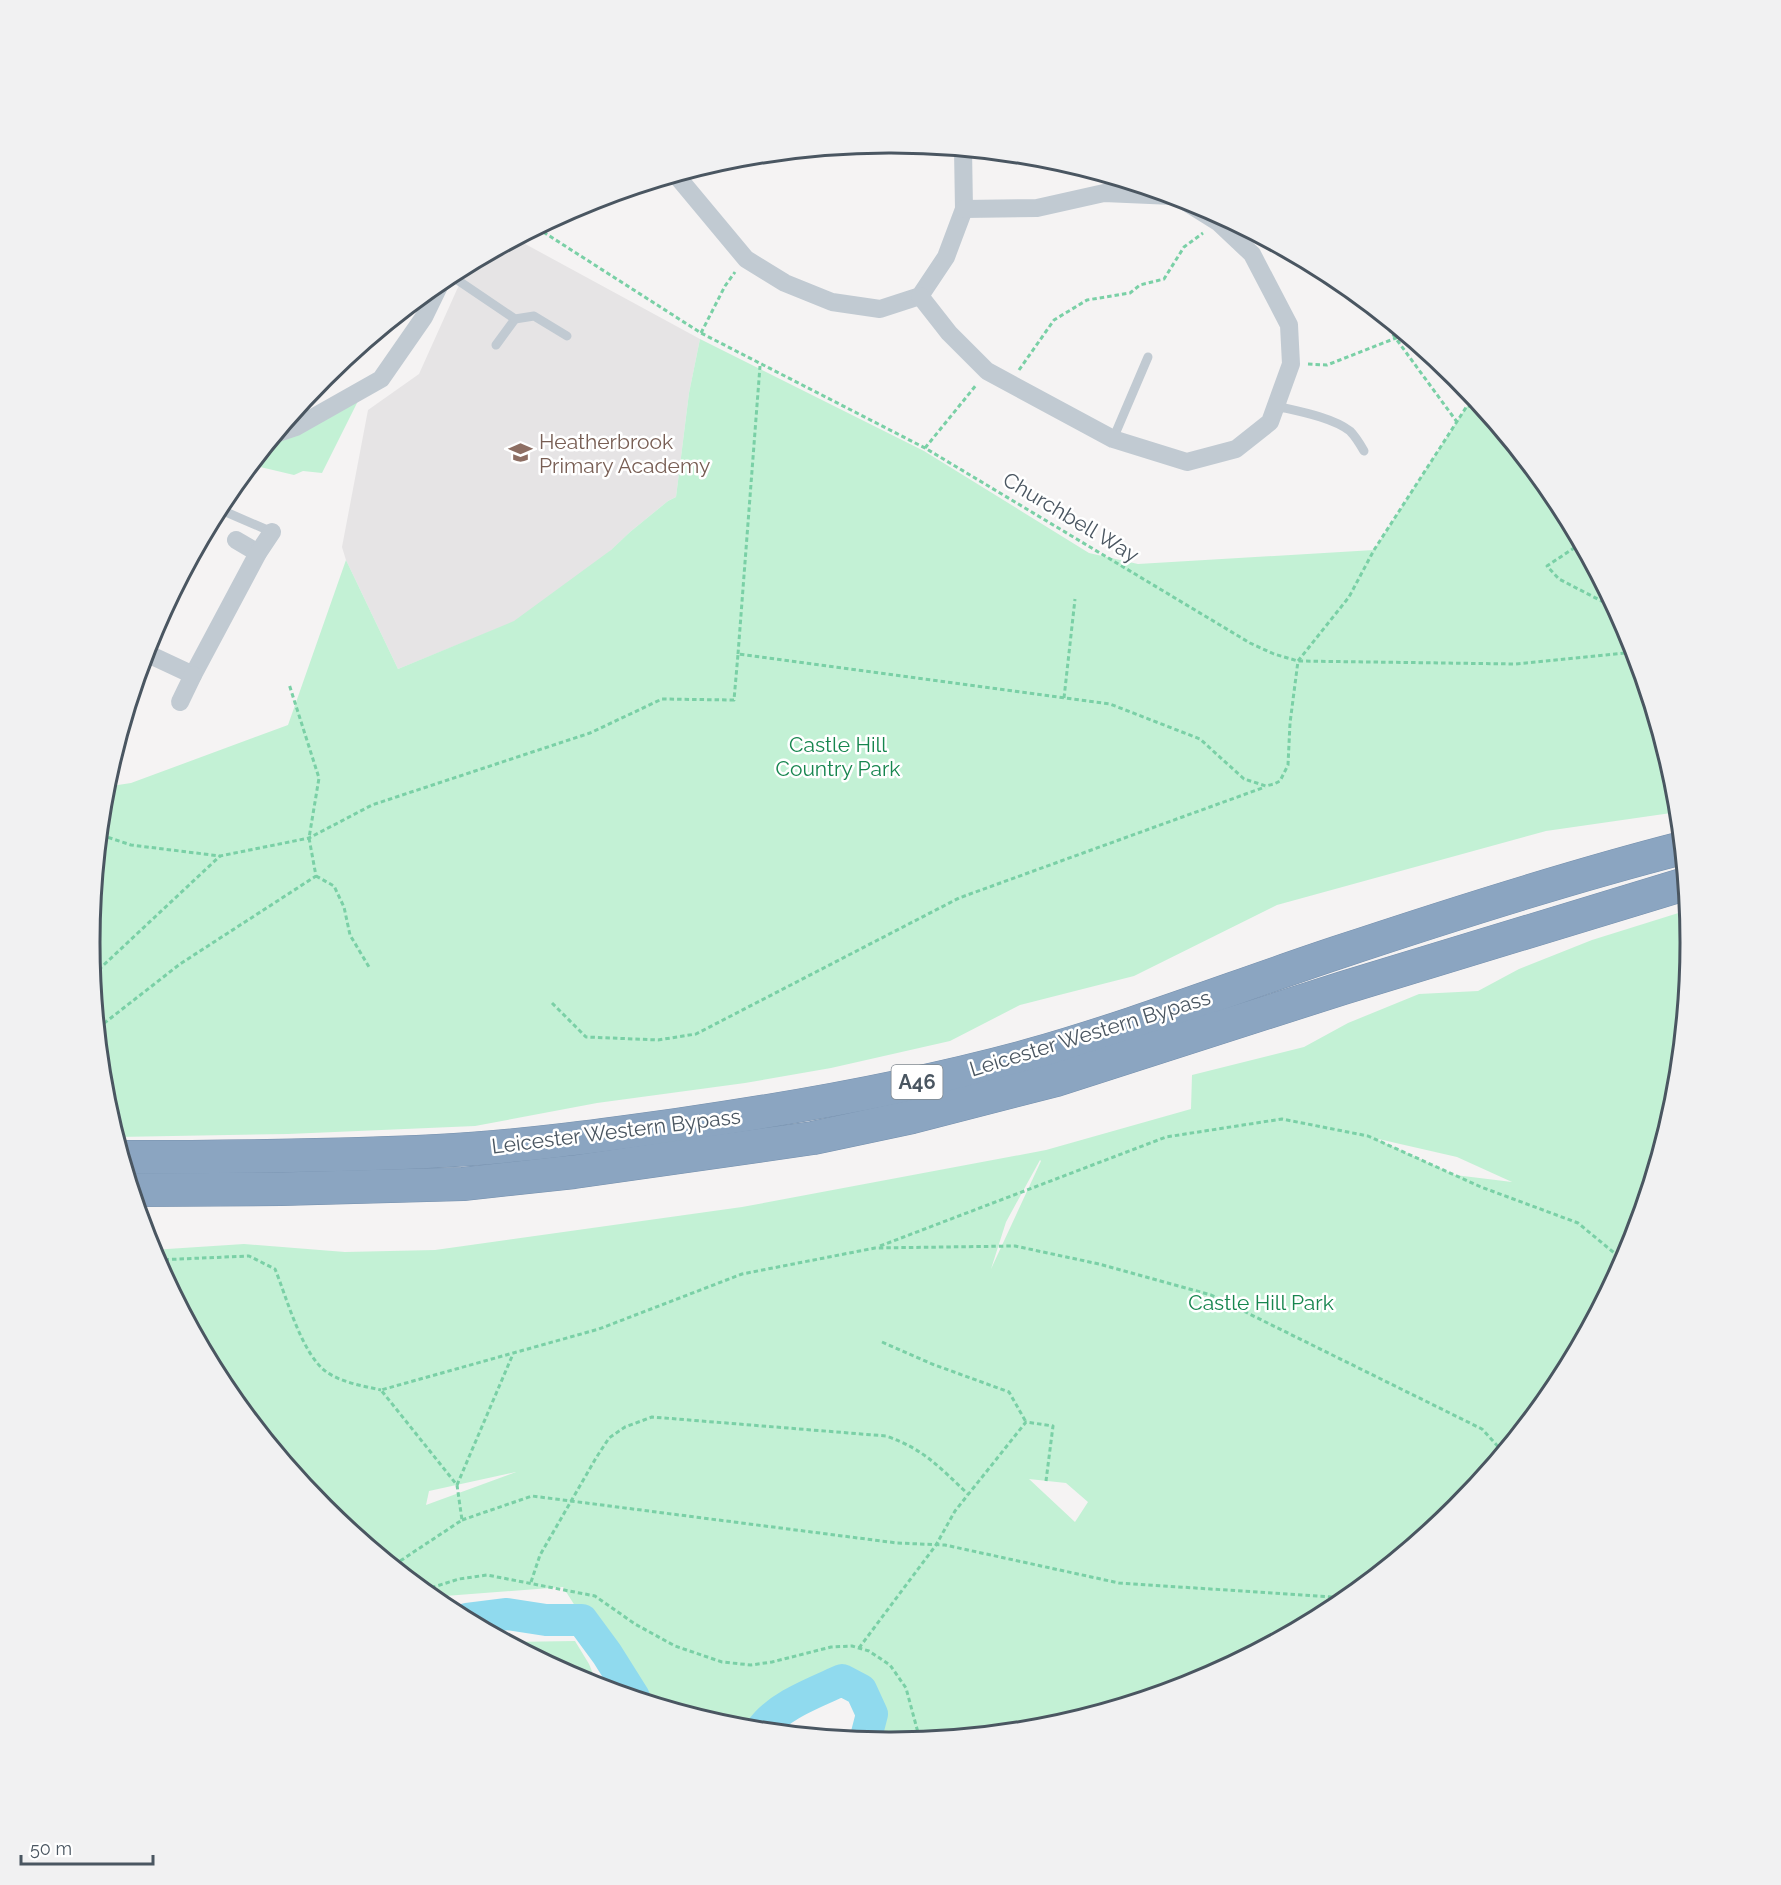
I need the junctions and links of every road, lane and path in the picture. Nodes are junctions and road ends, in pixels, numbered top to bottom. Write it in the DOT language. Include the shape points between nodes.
graph roads {
  1 [pos="963,156"];
  2 [pos="681,181"];
  3 [pos="1145,194"];
  4 [pos="964,209"];
  5 [pos="1216,223"];
  6 [pos="1222,226"];
  7 [pos="544,233"];
  8 [pos="746,259"];
  9 [pos="459,281"];
  10 [pos="920,296"];
  11 [pos="432,300"];
  12 [pos="515,319"];
  13 [pos="701,333"];
  14 [pos="1394,335"];
  15 [pos="567,336"];
  16 [pos="1396,338"];
  17 [pos="496,345"];
  18 [pos="1148,357"];
  19 [pos="1291,364"];
  20 [pos="760,365"];
  21 [pos="987,371"];
  22 [pos="1009,384"];
  23 [pos="1276,406"];
  24 [pos="1470,406"];
  25 [pos="1457,422"];
  26 [pos="292,428"];
  27 [pos="1113,439"];
  28 [pos="925,448"];
  29 [pos="1364,451"];
  30 [pos="228,513"];
  31 [pos="272,532"];
  32 [pos="236,540"];
  33 [pos="1575,547"];
  34 [pos="258,553"];
  35 [pos="1075,599"];
  36 [pos="1603,602"];
  37 [pos="1625,653"];
  38 [pos="738,654"];
  39 [pos="154,657"];
  40 [pos="1299,661"];
  41 [pos="192,675"];
  42 [pos="290,684"];
  43 [pos="1064,698"];
  44 [pos="180,702"];
  45 [pos="1266,786"];
  46 [pos="107,837"];
  47 [pos="309,838"];
  48 [pos="1675,850"];
  49 [pos="220,856"];
  50 [pos="316,876"];
  51 [pos="1679,886"];
  52 [pos="369,966"];
  53 [pos="101,968"];
  54 [pos="552,1003"];
  55 [pos="105,1023"];
  56 [pos="130,1157"];
  57 [pos="140,1190"];
  58 [pos="875,1248"];
  59 [pos="1616,1254"];
  60 [pos="167,1260"];
  61 [pos="882,1342"];
  62 [pos="513,1353"];
  63 [pos="381,1390"];
  64 [pos="1026,1422"];
  65 [pos="1498,1446"];
  66 [pos="1046,1481"];
  67 [pos="457,1485"];
  68 [pos="968,1494"];
  69 [pos="571,1501"];
  70 [pos="462,1520"];
  71 [pos="936,1545"];
  72 [pos="400,1561"];
  73 [pos="531,1582"];
  74 [pos="435,1587"];
  75 [pos="1332,1597"];
  76 [pos="858,1648"];
  77 [pos="918,1731"];
  1 -- 4 [label="street"];
  2 -- 8 [label="street"];
  3 -- 4 [label="street" via="1104,192 1037,208"];
  4 -- 10 [label="street" via="946,257"];
  5 -- 22 [label="path" via="1184,247 1164,279 1140,285 1130,293 1088,300 1054,320"];
  6 -- 19 [label="street" via="1252,254 1289,325"];
  7 -- 13 [label="path, Churchbell Way"];
  8 -- 10 [label="street" via="785,283 832,302 879,309"];
  8 -- 13 [label="path" via="725,286"];
  9 -- 12 [label="lane"];
  10 -- 21 [label="street" via="949,333"];
  11 -- 26 [label="street" via="381,379"];
  12 -- 15 [label="lane" via="534,316"];
  12 -- 17 [label="lane"];
  13 -- 20 [label="path, Churchbell Way"];
  14 -- 16 [label="path"];
  16 -- 19 [label="path" via="1328,365"];
  16 -- 25 [label="path"];
  18 -- 27 [label="lane"];
  19 -- 23 [label="street"];
  20 -- 28 [label="path, Churchbell Way"];
  20 -- 38 [label="path"];
  21 -- 22 [label="street"];
  21 -- 28 [label="path"];
  22 -- 27 [label="street"];
  23 -- 27 [label="street" via="1270,422 1236,449 1187,462"];
  23 -- 29 [label="lane" via="1343,427"];
  24 -- 25 [label="path"];
  25 -- 40 [label="path" via="1374,550 1349,597"];
  28 -- 40 [label="path, Churchbell Way" via="1250,643"];
  30 -- 31 [label="lane"];
  31 -- 34 [label="street"];
  32 -- 34 [label="street"];
  33 -- 36 [label="path" via="1547,566 1559,579"];
  34 -- 41 [label="street"];
  35 -- 43 [label="path"];
  37 -- 40 [label="path, Churchbell Way" via="1516,664"];
  38 -- 43 [label="path"];
  38 -- 47 [label="path" via="735,700 662,699 590,733 372,805"];
  39 -- 41 [label="street"];
  40 -- 45 [label="path" via="1288,765 1280,781"];
  41 -- 44 [label="street"];
  42 -- 47 [label="path" via="319,778"];
  43 -- 45 [label="path" via="1110,704 1200,740 1244,779"];
  45 -- 54 [label="path" via="959,898 696,1034 658,1040 586,1036"];
  46 -- 49 [label="path" via="131,845"];
  47 -- 49 [label="path"];
  47 -- 50 [label="path"];
  48 -- 56 [label="highway, Leicester Western Bypass / A46" via="1595,871 1033,1054 868,1094 641,1130 440,1151"];
  49 -- 53 [label="path"];
  50 -- 52 [label="path" via="334,886 350,935"];
  50 -- 55 [label="path" via="180,964"];
  51 -- 57 [label="highway, Leicester Western Bypass / A46" via="1056,1080 813,1138 463,1184"];
  58 -- 59 [label="path" via="1166,1137 1282,1119 1368,1136 1481,1187 1578,1222"];
  58 -- 62 [label="path" via="742,1274 599,1329"];
  58 -- 65 [label="path" via="1015,1246 1211,1295 1482,1429"];
  60 -- 63 [label="path" via="249,1256 275,1269 307,1349 326,1372"];
  61 -- 64 [label="path" via="1009,1392"];
  62 -- 63 [label="path"];
  62 -- 67 [label="path"];
  63 -- 67 [label="path"];
  64 -- 66 [label="path" via="1053,1426"];
  64 -- 68 [label="path"];
  67 -- 70 [label="path"];
  68 -- 69 [label="path" via="928,1456 886,1436 652,1417 625,1426 609,1438"];
  68 -- 71 [label="path"];
  69 -- 70 [label="path" via="532,1496"];
  69 -- 71 [label="path"];
  69 -- 73 [label="path" via="540,1555"];
  70 -- 72 [label="path"];
  71 -- 75 [label="path" via="1119,1583"];
  71 -- 76 [label="path"];
  73 -- 74 [label="path" via="487,1575"];
  73 -- 76 [label="path" via="594,1596 675,1646 722,1662 750,1665 831,1647"];
  76 -- 77 [label="path" via="890,1665 906,1688"];
}
